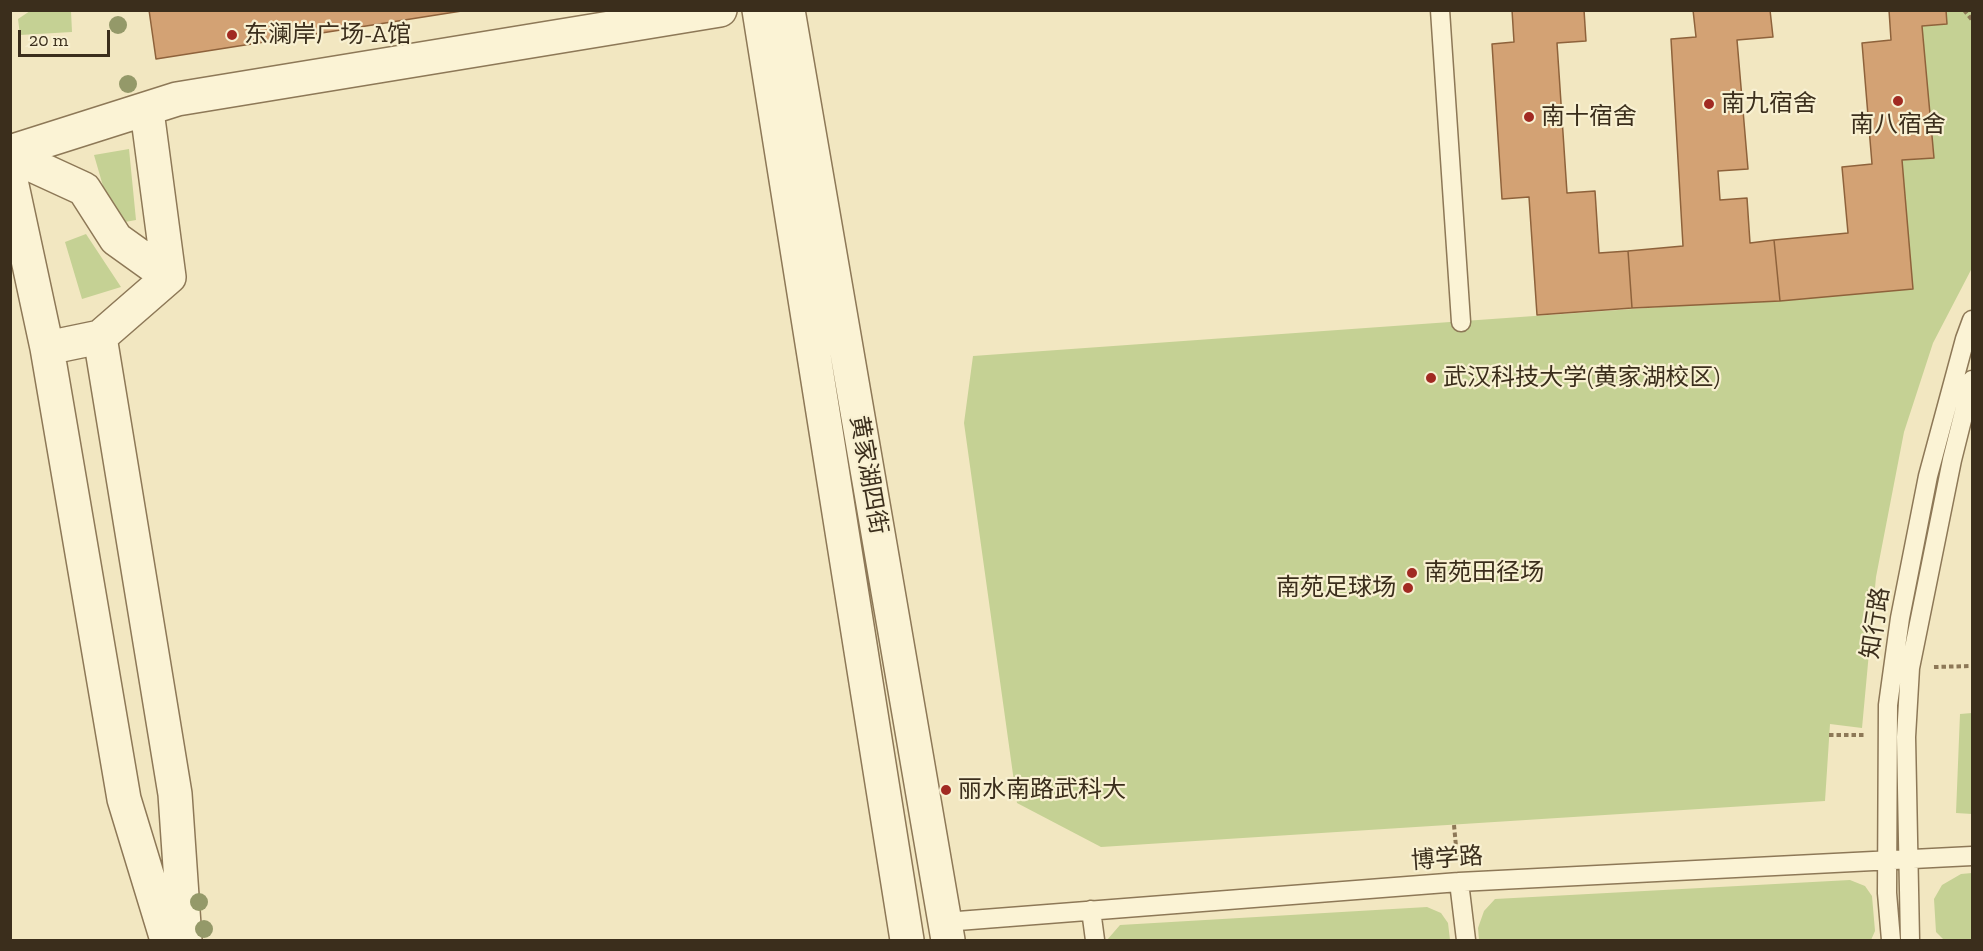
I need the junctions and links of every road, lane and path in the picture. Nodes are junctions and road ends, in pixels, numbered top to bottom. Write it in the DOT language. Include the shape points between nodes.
graph roads {
  1 [pos="720,10"];
  2 [pos="759,10"];
  3 [pos="788,10"];
  4 [pos="1440,10"];
  5 [pos="1964,10"];
  6 [pos="1972,20"];
  7 [pos="147,111"];
  8 [pos="10,154"];
  9 [pos="10,176"];
  10 [pos="169,277"];
  11 [pos="1972,320"];
  12 [pos="1461,322"];
  13 [pos="100,337"];
  14 [pos="47,348"];
  15 [pos="1972,380"];
  16 [pos="1972,666"];
  17 [pos="1954,667"];
  18 [pos="1829,735"];
  19 [pos="1888,736"];
  20 [pos="1454,825"];
  21 [pos="1972,856"];
  22 [pos="1907,860"];
  23 [pos="1887,861"];
  24 [pos="1459,882"];
  25 [pos="1092,910"];
  26 [pos="944,934"];
  27 [pos="167,940"];
  28 [pos="184,940"];
  29 [pos="907,940"];
  30 [pos="1095,940"];
  31 [pos="1466,940"];
  32 [pos="1891,940"];
  33 [pos="1910,940"];
  1 -- 7 [label="street" via="177,99"];
  2 -- 29 [label="street, 黄家湖四街"];
  3 -- 26 [label="street, 黄家湖四街"];
  4 -- 12 [label="lane"];
  5 -- 6 [label="path"];
  7 -- 8 [label="street"];
  7 -- 10 [label="street"];
  8 -- 10 [label="street" via="84,189 116,239"];
  9 -- 14 [label="street"];
  10 -- 13 [label="street"];
  11 -- 19 [label="lane, 知行路" via="1928,476 1900,618 1888,705"];
  13 -- 14 [label="street"];
  13 -- 28 [label="street" via="175,794"];
  14 -- 27 [label="street" via="124,799"];
  15 -- 22 [label="lane, 知行路" via="1910,668"];
  16 -- 17 [label="path"];
  18 -- 19 [label="path"];
  19 -- 23 [label="lane, 知行路"];
  20 -- 24 [label="path"];
  21 -- 22 [label="lane, 博学路"];
  22 -- 23 [label="lane, 博学路"];
  22 -- 33 [label="lane, 知行路"];
  23 -- 24 [label="lane, 博学路"];
  23 -- 32 [label="lane, 知行路"];
  24 -- 25 [label="lane, 博学路"];
  24 -- 31 [label="lane"];
  25 -- 26 [label="lane, 博学路"];
  25 -- 30 [label="lane"];
}
